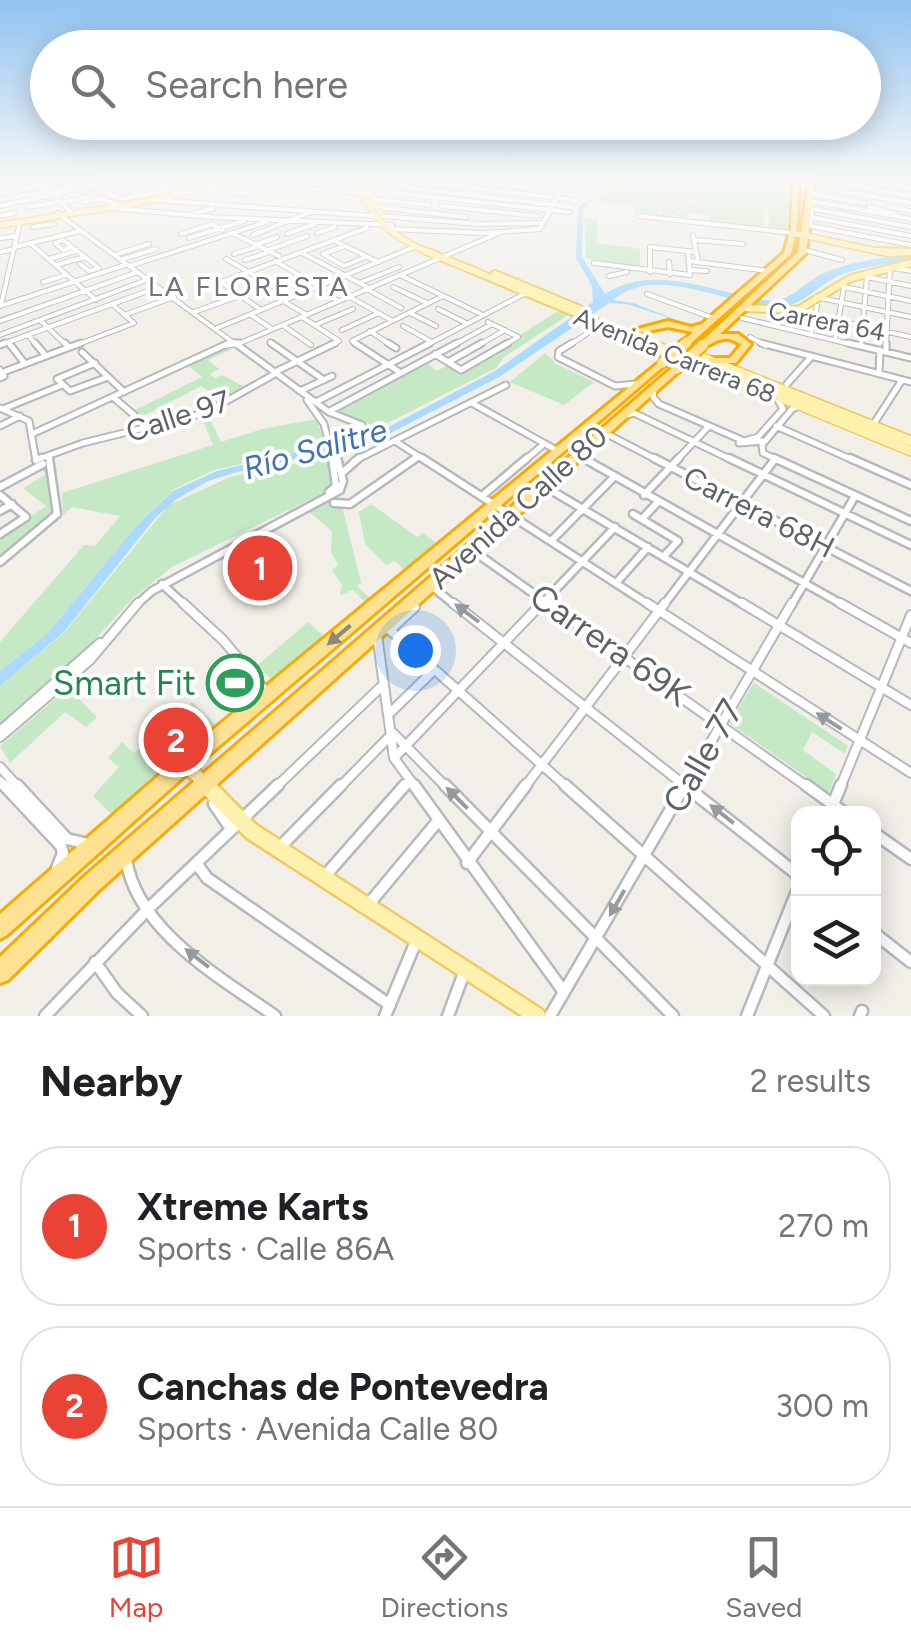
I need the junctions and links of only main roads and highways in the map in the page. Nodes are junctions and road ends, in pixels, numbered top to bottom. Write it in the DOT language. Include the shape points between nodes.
graph roads {
  1 [pos="392,227"];
  2 [pos="396,227"];
  3 [pos="793,227"];
  4 [pos="807,227"];
  5 [pos="793,234"];
  6 [pos="806,236"];
  7 [pos="911,248"];
  8 [pos="444,256"];
  9 [pos="911,267"];
  10 [pos="575,310"];
  11 [pos="744,311"];
  12 [pos="592,318"];
  13 [pos="709,322"];
  14 [pos="637,332"];
  15 [pos="688,341"];
  16 [pos="707,342"];
  17 [pos="665,343"];
  18 [pos="712,362"];
  19 [pos="742,373"];
  20 [pos="911,441"];
  21 [pos="911,451"];
  22 [pos="185,764"];
  23 [pos="207,789"];
  24 [pos="0,928"];
  25 [pos="0,972"];
  26 [pos="537,1016"];
  1 -- 8 [label="main road" via="414,246"];
  2 -- 8 [label="main road"];
  3 -- 5 [label="highway, Avenida Calle 80"];
  4 -- 6 [label="highway"];
  5 -- 6 [label="main road"];
  5 -- 13 [label="highway, Avenida Calle 80" via="789,251"];
  6 -- 7 [label="main road" via="890,254"];
  6 -- 11 [label="highway, Avenida Calle 80" via="805,251"];
  8 -- 10 [label="main road, Avenida Carrera 68"];
  8 -- 10 [label="main road, Avenida Carrera 68" via="546,292"];
  9 -- 11 [label="main road, Carrera 64" via="848,276 794,311"];
  10 -- 12 [label="main road, Avenida Carrera 68"];
  11 -- 16 [label="highway, Avenida Calle 80"];
  11 -- 19 [label="highway" via="736,325 752,346 738,364"];
  12 -- 14 [label="main road, Avenida Carrera 68"];
  12 -- 21 [label="main road, Avenida Carrera 68"];
  13 -- 14 [label="highway" via="692,330 668,324"];
  13 -- 15 [label="highway, Avenida Calle 80"];
  14 -- 17 [label="main road, Avenida Carrera 68"];
  15 -- 17 [label="highway" via="684,330 670,326 658,333"];
  15 -- 22 [label="highway, Avenida Calle 80, one-way, bridge" via="550,447"];
  16 -- 18 [label="highway" via="731,335 746,344 732,361"];
  16 -- 23 [label="highway, Avenida Calle 80, bridge"];
  17 -- 18 [label="main road, Avenida Carrera 68"];
  18 -- 19 [label="main road, Avenida Carrera 68"];
  19 -- 20 [label="main road, Avenida Carrera 68"];
  22 -- 23 [label="main road"];
  22 -- 24 [label="highway, Avenida Calle 80"];
  23 -- 25 [label="highway, Avenida Calle 80"];
  23 -- 26 [label="main road" via="235,825"];
}
